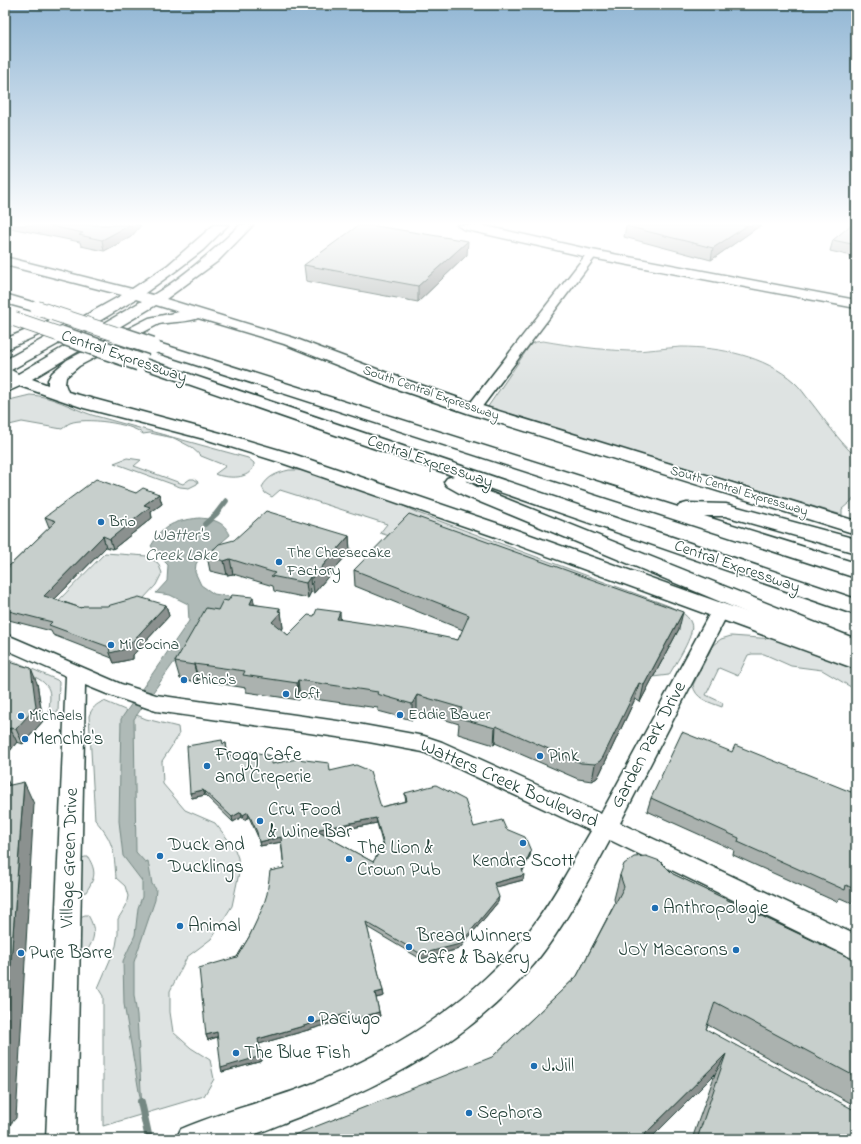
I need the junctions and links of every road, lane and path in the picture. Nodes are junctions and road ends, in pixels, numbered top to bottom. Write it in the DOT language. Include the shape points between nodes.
graph roads {
  1 [pos="75,278"];
  2 [pos="158,278"];
  3 [pos="188,278"];
  4 [pos="573,278"];
  5 [pos="721,278"];
  6 [pos="183,282"];
  7 [pos="97,284"];
  8 [pos="135,295"];
  9 [pos="5,298"];
  10 [pos="155,301"];
  11 [pos="856,304"];
  12 [pos="184,310"];
  13 [pos="203,316"];
  14 [pos="10,317"];
  15 [pos="5,345"];
  16 [pos="5,366"];
  17 [pos="9,381"];
  18 [pos="60,395"];
  19 [pos="473,409"];
  20 [pos="389,447"];
  21 [pos="664,509"];
  22 [pos="856,528"];
  23 [pos="856,546"];
  24 [pos="856,571"];
  25 [pos="856,607"];
  26 [pos="720,611"];
  27 [pos="5,641"];
  28 [pos="856,649"];
  29 [pos="856,660"];
  30 [pos="76,672"];
  31 [pos="606,827"];
  32 [pos="856,948"];
  33 [pos="61,1139"];
  34 [pos="191,1139"];
  1 -- 7 [label="main road, South Central Expressway"];
  2 -- 8 [label="main road"];
  3 -- 6 [label="main road"];
  4 -- 19 [label="street"];
  5 -- 11 [label="main road"];
  6 -- 10 [label="main road"];
  6 -- 12 [label="main road" via="175,297"];
  7 -- 8 [label="main road, South Central Expressway"];
  7 -- 15 [label="main road" via="104,290 94,304"];
  8 -- 10 [label="main road, South Central Expressway"];
  8 -- 16 [label="main road"];
  9 -- 21 [label="main road, Central Expressway, bridge"];
  10 -- 12 [label="main road, South Central Expressway"];
  10 -- 17 [label="main road"];
  12 -- 13 [label="main road, South Central Expressway"];
  13 -- 18 [label="main road" via="173,317 154,321 73,363 61,371 56,379 56,388"];
  13 -- 19 [label="main road, South Central Expressway" via="289,342"];
  14 -- 20 [label="main road, Central Expressway, bridge"];
  17 -- 18 [label="main road"];
  18 -- 26 [label="main road" via="283,457 465,519"];
  19 -- 22 [label="main road, South Central Expressway"];
  20 -- 25 [label="main road, Central Expressway"];
  20 -- 28 [label="main road" via="470,491"];
  21 -- 23 [label="main road" via="726,510"];
  21 -- 24 [label="main road, Central Expressway"];
  26 -- 29 [label="main road"];
  26 -- 31 [label="street, Garden Park Drive"];
  27 -- 30 [label="street, Watters Creek Boulevard"];
  30 -- 31 [label="street, Watters Creek Boulevard" via="156,703 424,744"];
  30 -- 33 [label="street, Village Green Drive"];
  31 -- 32 [label="street, Watters Creek Boulevard"];
  31 -- 34 [label="street, Garden Park Drive" via="535,944 492,990 466,1012 385,1066 316,1096"];
}
